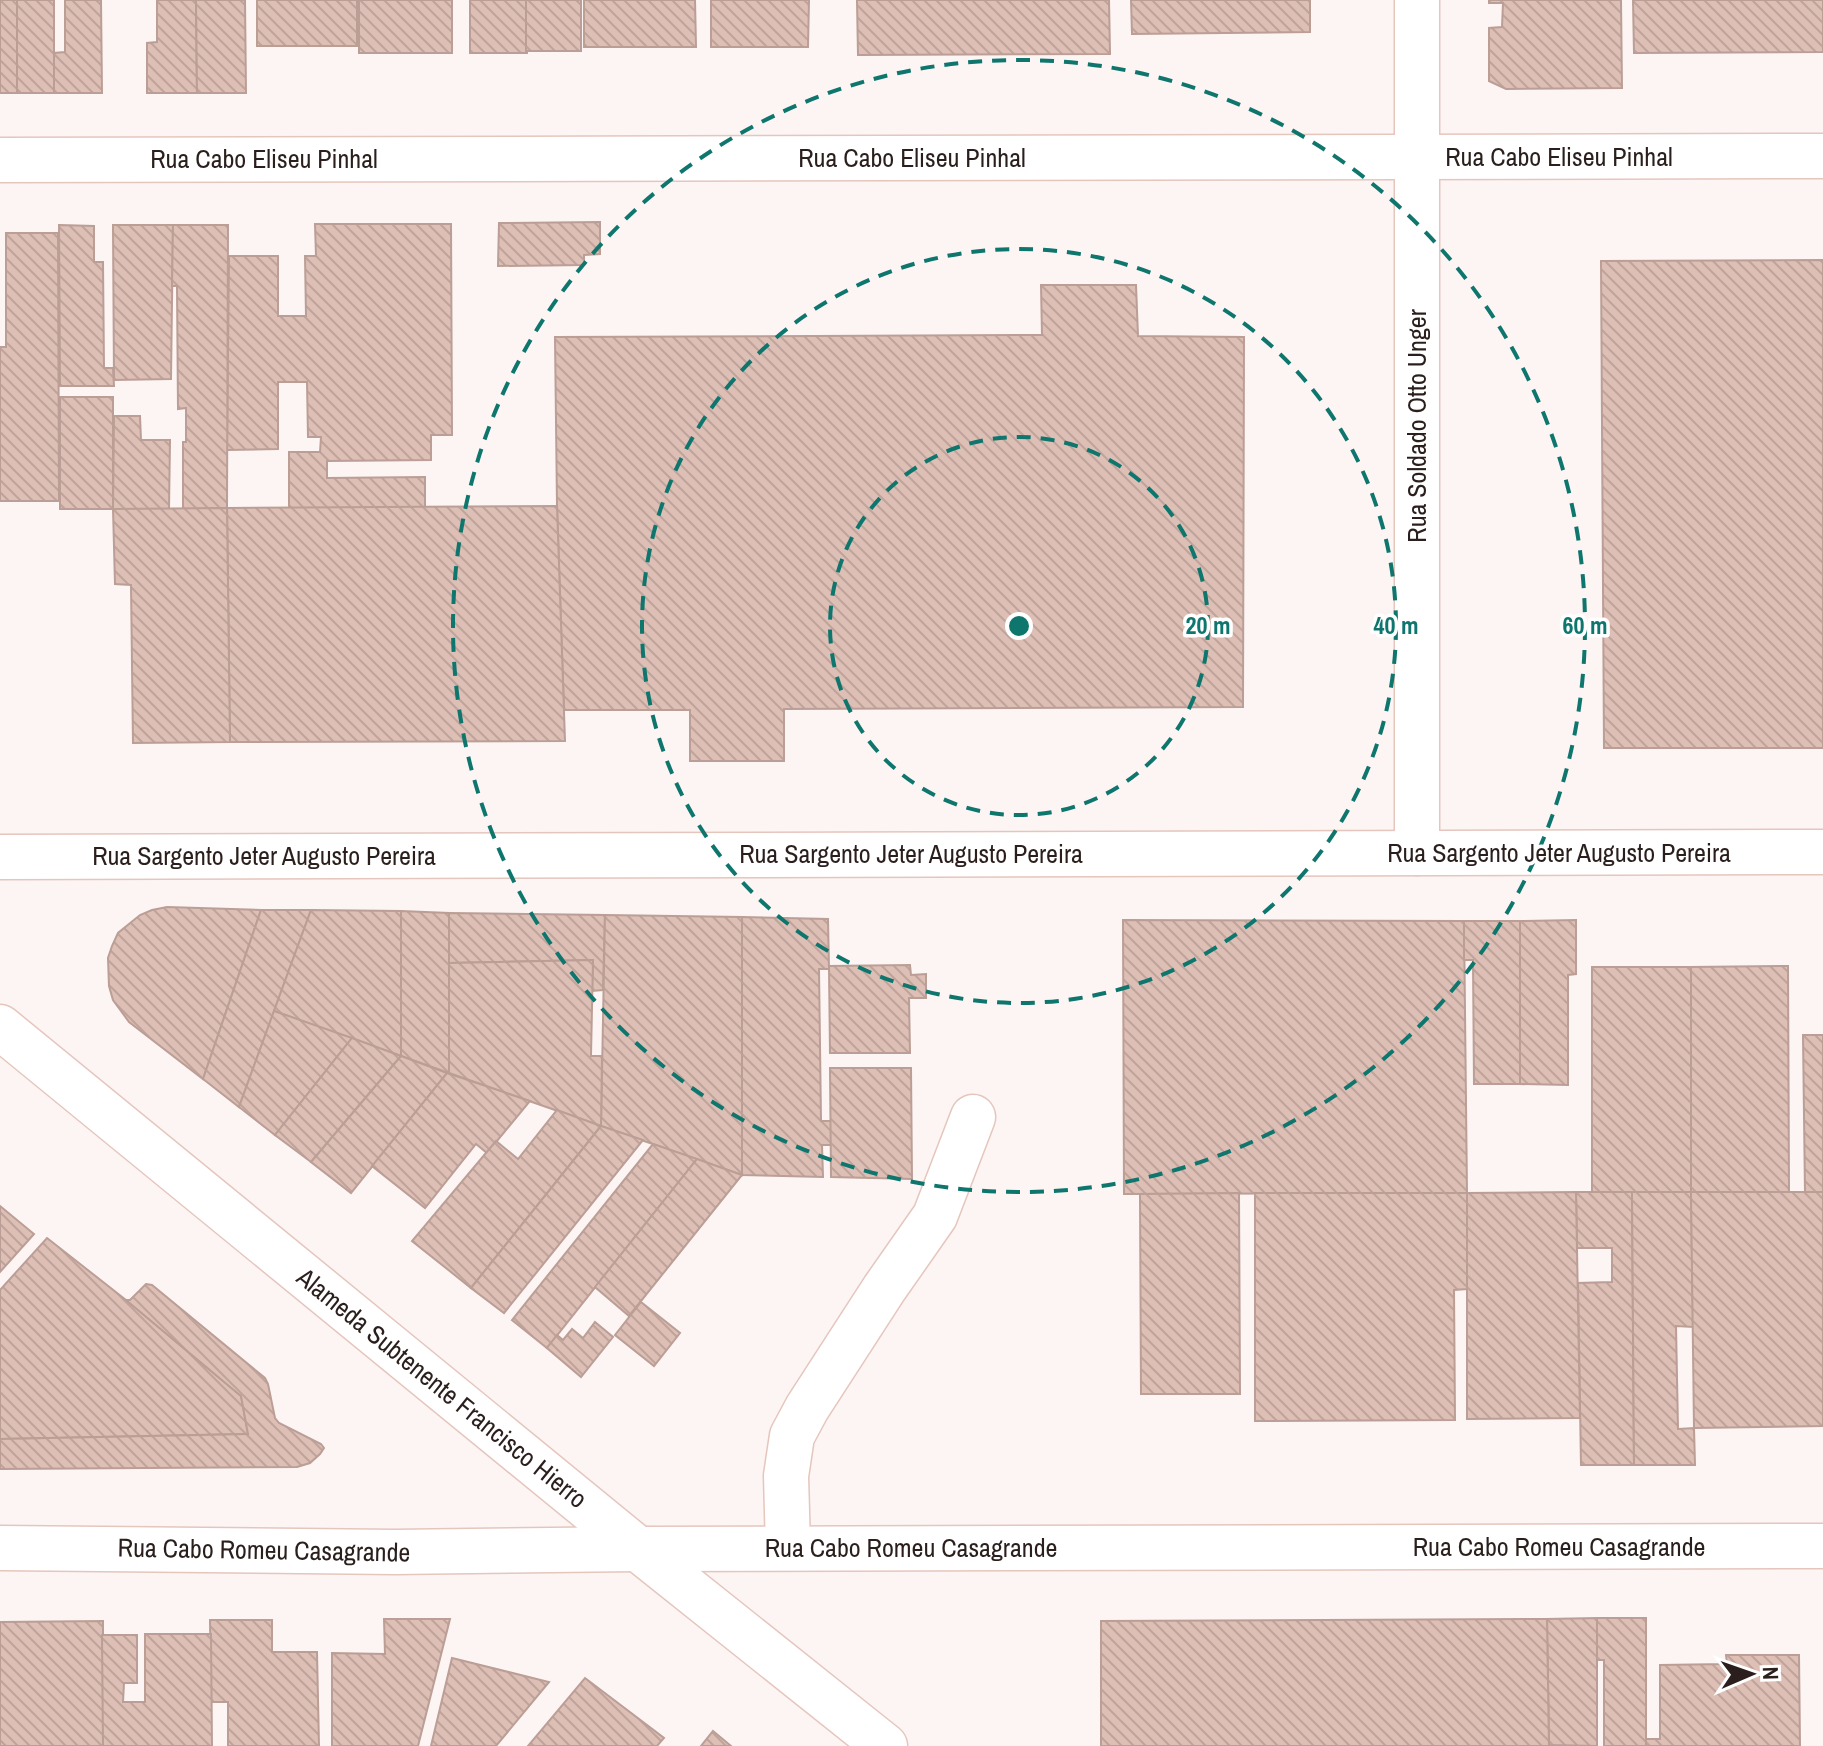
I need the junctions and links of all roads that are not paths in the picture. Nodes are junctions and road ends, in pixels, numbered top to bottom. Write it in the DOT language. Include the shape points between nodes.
graph roads {
  1 [pos="1417,0"];
  2 [pos="1823,156"];
  3 [pos="1417,157"];
  4 [pos="0,160"];
  5 [pos="1823,852"];
  6 [pos="1417,853"];
  7 [pos="0,857"];
  8 [pos="0,1027"];
  9 [pos="973,1117"];
  10 [pos="1823,1546"];
  11 [pos="0,1548"];
  12 [pos="788,1548"];
  13 [pos="638,1549"];
  14 [pos="885,1746"];
  1 -- 3 [label="street, Rua Soldado Otto Unger"];
  2 -- 3 [label="street, Rua Cabo Eliseu Pinhal"];
  3 -- 4 [label="street, Rua Cabo Eliseu Pinhal"];
  3 -- 6 [label="street, Rua Soldado Otto Unger"];
  5 -- 6 [label="street, Rua Sargento Jeter Augusto Pereira"];
  6 -- 7 [label="street, Rua Sargento Jeter Augusto Pereira"];
  8 -- 13 [label="street, Alameda Subtenente Francisco Hierro"];
  9 -- 12 [label="street" via="935,1216 792,1436 786,1476"];
  10 -- 12 [label="street, Rua Cabo Romeu Casagrande"];
  11 -- 13 [label="street, Rua Cabo Romeu Casagrande"];
  12 -- 13 [label="street, Rua Cabo Romeu Casagrande"];
  13 -- 14 [label="street, Alameda Subtenente Francisco Hierro"];
}
